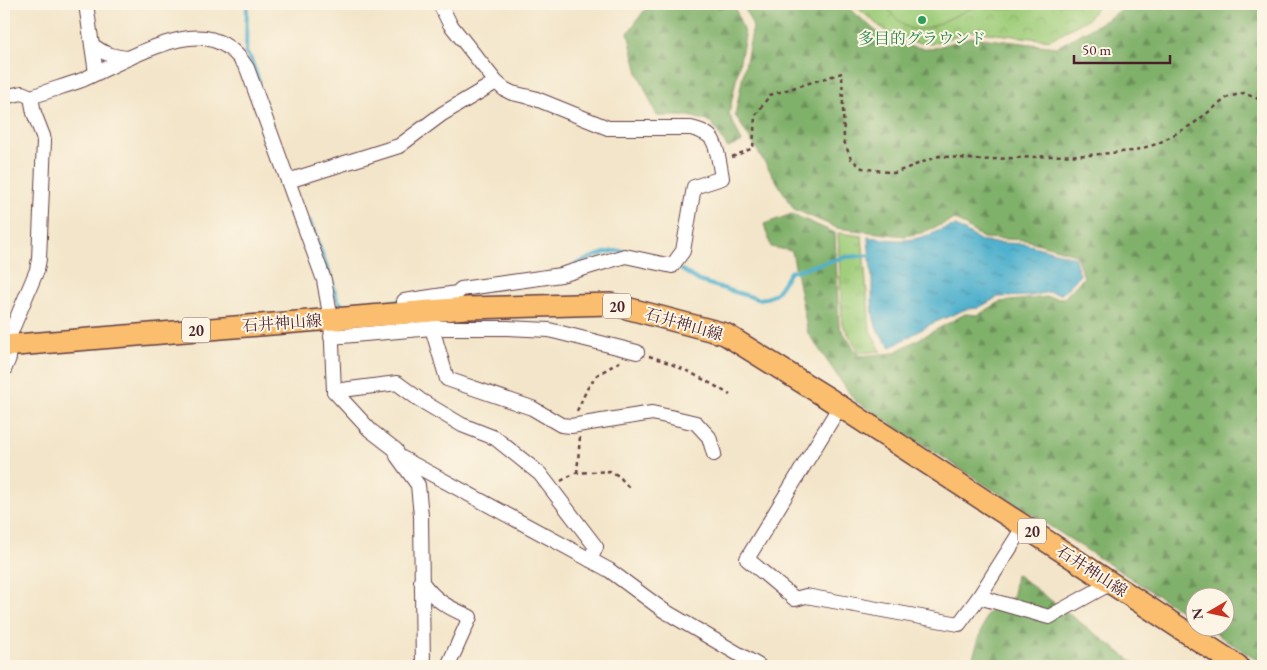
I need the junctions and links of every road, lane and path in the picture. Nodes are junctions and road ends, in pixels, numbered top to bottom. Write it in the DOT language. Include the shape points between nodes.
graph roads {
  1 [pos="86,4"];
  2 [pos="440,4"];
  3 [pos="92,45"];
  4 [pos="130,58"];
  5 [pos="96,73"];
  6 [pos="496,82"];
  7 [pos="4,97"];
  8 [pos="31,97"];
  9 [pos="1263,101"];
  10 [pos="720,162"];
  11 [pos="292,179"];
  12 [pos="405,313"];
  13 [pos="331,328"];
  14 [pos="432,328"];
  15 [pos="7,345"];
  16 [pos="637,352"];
  17 [pos="4,370"];
  18 [pos="334,391"];
  19 [pos="730,395"];
  20 [pos="840,406"];
  21 [pos="575,431"];
  22 [pos="714,454"];
  23 [pos="398,456"];
  24 [pos="577,473"];
  25 [pos="550,488"];
  26 [pos="630,489"];
  27 [pos="1024,526"];
  28 [pos="590,560"];
  29 [pos="421,581"];
  30 [pos="1112,583"];
  31 [pos="979,597"];
  32 [pos="423,666"];
  33 [pos="448,666"];
  34 [pos="759,666"];
  35 [pos="1238,666"];
  1 -- 3 [label="street"];
  2 -- 6 [label="street" via="450,24"];
  3 -- 4 [label="street" via="104,53"];
  3 -- 5 [label="street"];
  4 -- 5 [label="street"];
  4 -- 11 [label="street" via="184,39 205,38 229,47 247,68"];
  5 -- 8 [label="street"];
  6 -- 10 [label="street" via="512,93 534,98 608,128 691,128 704,132 712,139"];
  6 -- 11 [label="street" via="442,114 399,146"];
  7 -- 8 [label="street" via="22,93"];
  8 -- 15 [label="street" via="44,141 39,259"];
  9 -- 10 [label="path" via="1244,93 1228,97 1193,124 1157,144 1132,151 981,160 939,156 894,172 862,168 851,159 844,141 842,73 770,95 755,116 753,148"];
  10 -- 12 [label="street" via="722,178 694,187 683,251 672,266 625,256 561,275 461,288 457,293 404,301"];
  11 -- 13 [label="street" via="324,280"];
  12 -- 13 [label="main road, 石井神山線 / 20"];
  12 -- 20 [label="main road, 石井神山線 / 20" via="611,304 725,334"];
  13 -- 14 [label="street"];
  13 -- 15 [label="main road, 石井神山線 / 20"];
  13 -- 18 [label="street"];
  14 -- 16 [label="street" via="549,330"];
  14 -- 21 [label="street" via="447,379 532,408"];
  15 -- 17 [label="street" via="9,358"];
  16 -- 19 [label="path" via="698,375"];
  16 -- 21 [label="path" via="597,375 587,389"];
  18 -- 23 [label="street" via="370,430 396,450"];
  18 -- 25 [label="street" via="397,384 462,425 495,438 540,474"];
  20 -- 27 [label="main road, 石井神山線 / 20"];
  20 -- 31 [label="street" via="747,559 795,599 806,596 959,624"];
  21 -- 22 [label="street" via="652,413 696,423 709,438"];
  21 -- 24 [label="path"];
  23 -- 28 [label="street"];
  23 -- 29 [label="street" via="418,485"];
  24 -- 25 [label="path"];
  24 -- 26 [label="path" via="610,471"];
  25 -- 28 [label="street" via="596,547"];
  27 -- 30 [label="main road, 石井神山線 / 20"];
  27 -- 31 [label="street"];
  28 -- 34 [label="street" via="663,610"];
  29 -- 32 [label="street"];
  29 -- 33 [label="street" via="430,595 448,608 470,617"];
  30 -- 31 [label="street" via="1049,617"];
  30 -- 35 [label="main road, 石井神山線 / 20"];
}
